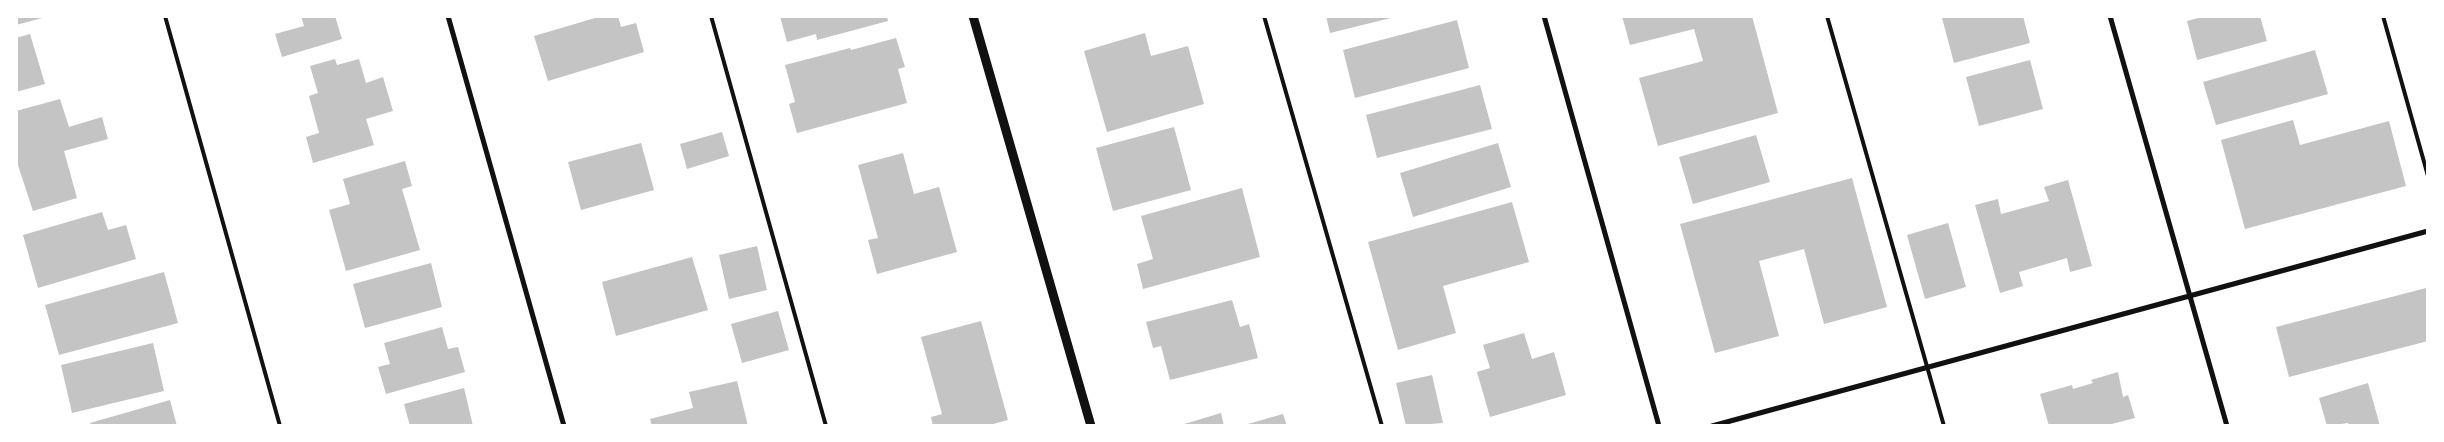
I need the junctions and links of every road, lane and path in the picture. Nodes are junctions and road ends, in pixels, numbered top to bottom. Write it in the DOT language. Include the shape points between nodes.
graph roads {
  1 [pos="165,16"];
  2 [pos="448,16"];
  3 [pos="710,16"];
  4 [pos="973,16"];
  5 [pos="1264,16"];
  6 [pos="1544,16"];
  7 [pos="1827,16"];
  8 [pos="2110,16"];
  9 [pos="2383,16"];
  10 [pos="2428,176"];
  11 [pos="2428,231"];
  12 [pos="2190,294"];
  13 [pos="1927,366"];
  14 [pos="280,426"];
  15 [pos="564,426"];
  16 [pos="826,426"];
  17 [pos="1091,426"];
  18 [pos="1382,426"];
  19 [pos="1659,426"];
  20 [pos="1712,426"];
  21 [pos="1944,426"];
  22 [pos="2226,426"];
  1 -- 14 [label="lane"];
  2 -- 15 [label="street"];
  3 -- 16 [label="lane"];
  4 -- 17 [label="street"];
  5 -- 18 [label="lane"];
  6 -- 19 [label="street"];
  7 -- 13 [label="lane"];
  8 -- 12 [label="street"];
  9 -- 10 [label="lane"];
  11 -- 12 [label="street"];
  12 -- 13 [label="street"];
  12 -- 22 [label="street"];
  13 -- 20 [label="street"];
  13 -- 21 [label="lane"];
}
